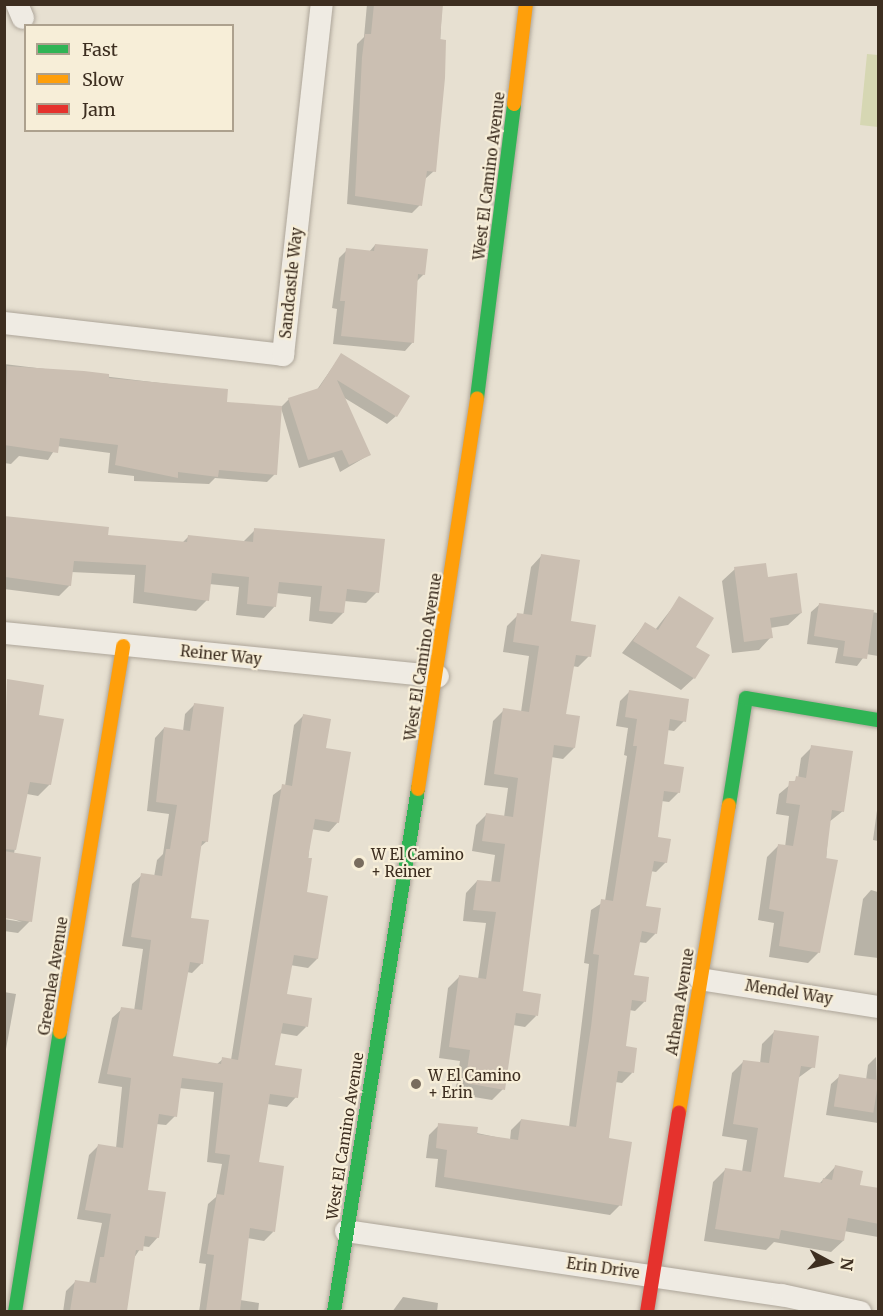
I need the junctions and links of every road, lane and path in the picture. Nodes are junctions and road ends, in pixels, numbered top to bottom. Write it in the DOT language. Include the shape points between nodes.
graph roads {
  1 [pos="322,4"];
  2 [pos="526,4"];
  3 [pos="4,323"];
  4 [pos="4,633"];
  5 [pos="123,646"];
  6 [pos="438,676"];
  7 [pos="879,720"];
  8 [pos="700,978"];
  9 [pos="879,1007"];
  10 [pos="346,1231"];
  11 [pos="652,1275"];
  12 [pos="15,1311"];
  13 [pos="334,1311"];
  14 [pos="647,1311"];
  15 [pos="860,1311"];
  1 -- 3 [label="street, Sandcastle Way" via="283,355"];
  2 -- 6 [label="street, West El Camino Avenue" via="464,503"];
  4 -- 5 [label="street, Reiner Way"];
  5 -- 6 [label="street, Reiner Way"];
  5 -- 12 [label="street, Greenlea Avenue"];
  6 -- 10 [label="street, West El Camino Avenue"];
  7 -- 8 [label="street, Athena Avenue" via="746,698"];
  8 -- 9 [label="street, Mendel Way"];
  8 -- 11 [label="street, Athena Avenue"];
  10 -- 11 [label="street, Erin Drive"];
  10 -- 13 [label="street, West El Camino Avenue"];
  11 -- 14 [label="street, Athena Avenue"];
  11 -- 15 [label="street, Erin Drive"];
}
